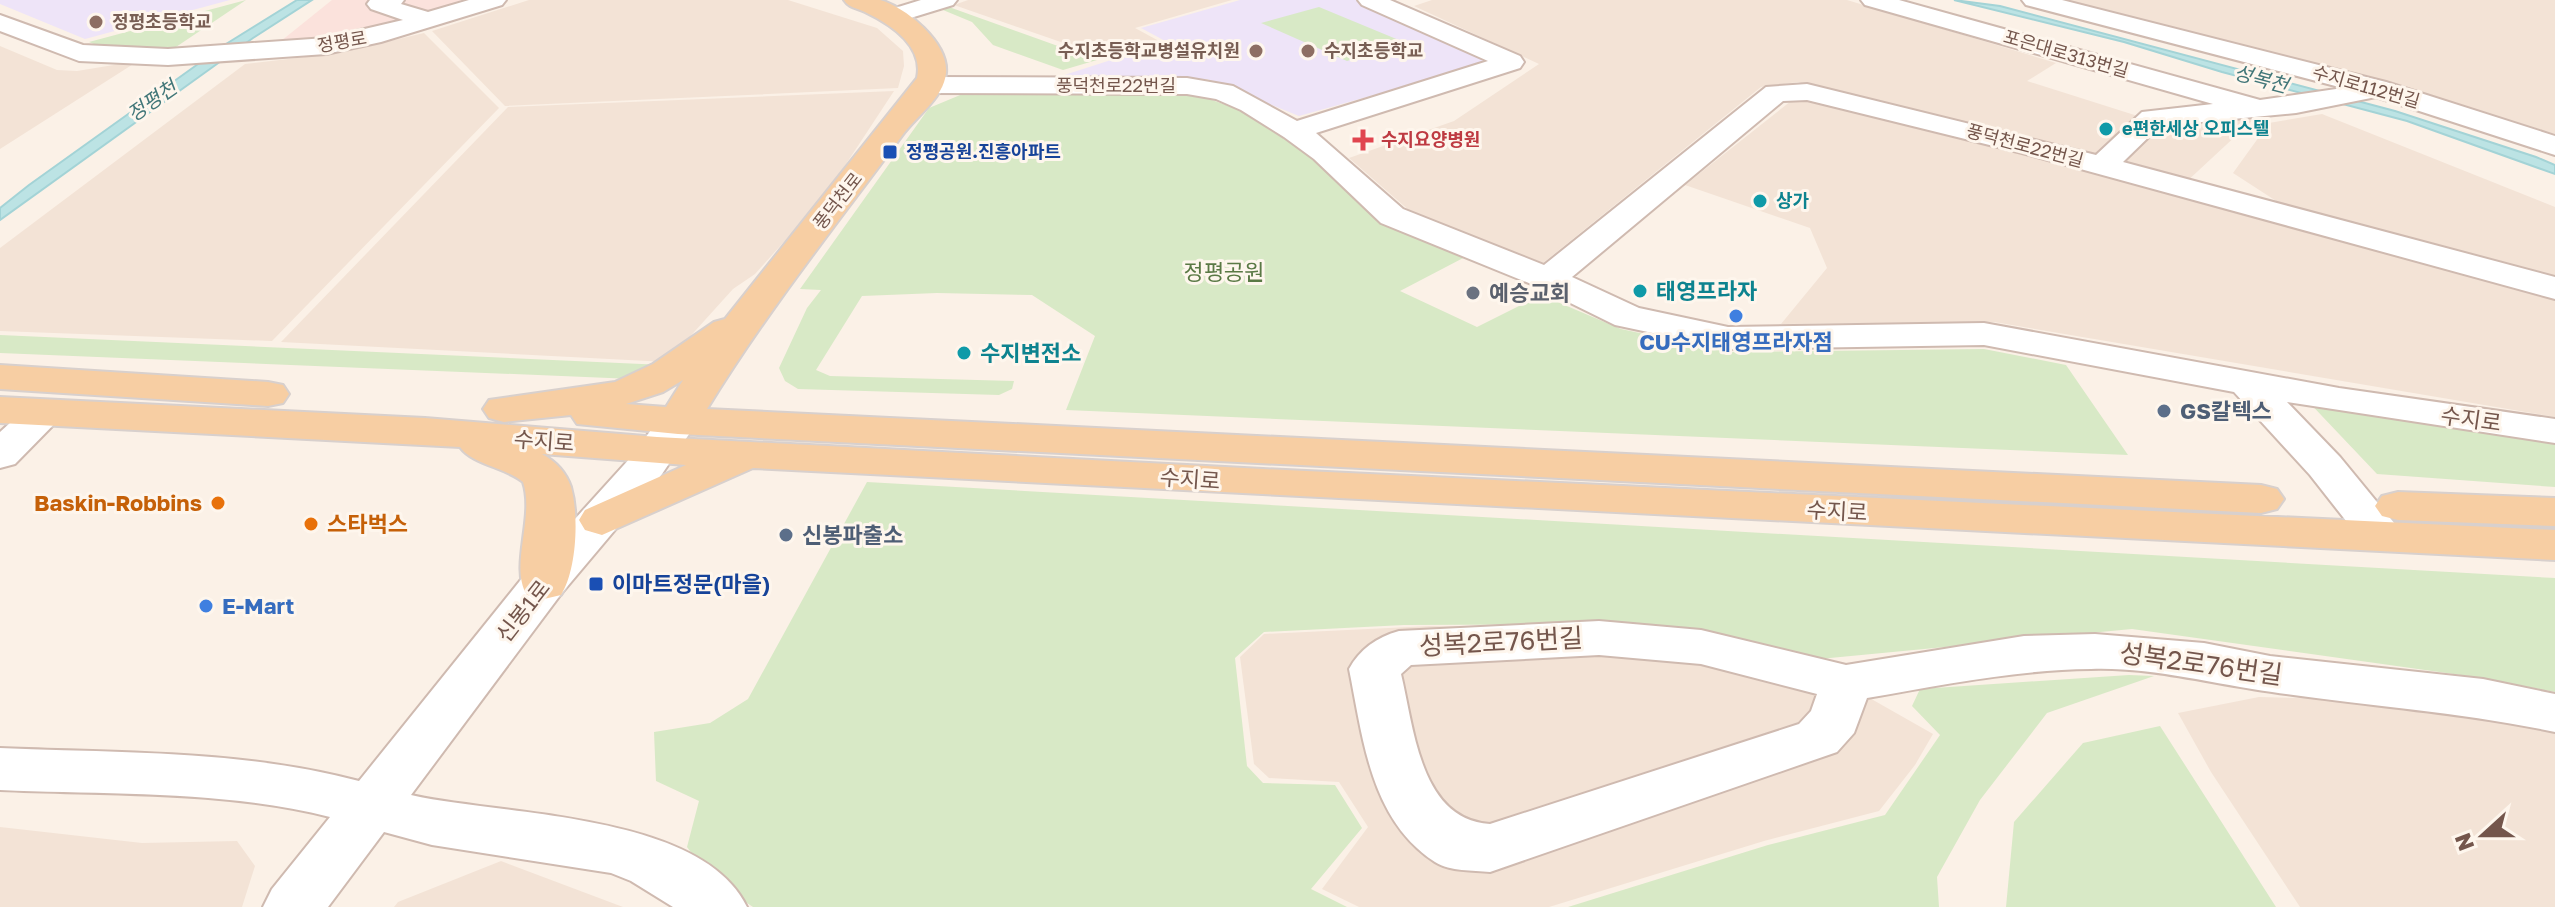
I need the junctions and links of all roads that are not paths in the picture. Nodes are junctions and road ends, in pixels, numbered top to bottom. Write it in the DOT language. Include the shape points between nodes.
graph roads {
  1 [pos="392,0"];
  2 [pos="494,0"];
  3 [pos="856,0"];
  4 [pos="945,0"];
  5 [pos="1873,0"];
  6 [pos="2034,0"];
  7 [pos="1380,1"];
  8 [pos="891,17"];
  9 [pos="427,20"];
  10 [pos="0,22"];
  11 [pos="928,85"];
  12 [pos="2371,90"];
  13 [pos="2258,108"];
  14 [pos="1294,131"];
  15 [pos="2555,146"];
  16 [pos="2102,166"];
  17 [pos="1548,279"];
  18 [pos="2555,288"];
  19 [pos="744,321"];
  20 [pos="1799,337"];
  21 [pos="716,362"];
  22 [pos="0,377"];
  23 [pos="2245,381"];
  24 [pos="504,409"];
  25 [pos="0,410"];
  26 [pos="46,412"];
  27 [pos="802,427"];
  28 [pos="2555,431"];
  29 [pos="457,434"];
  30 [pos="667,436"];
  31 [pos="0,455"];
  32 [pos="757,455"];
  33 [pos="2555,512"];
  34 [pos="2368,519"];
  35 [pos="602,520"];
  36 [pos="2555,545"];
  37 [pos="544,583"];
  38 [pos="1846,683"];
  39 [pos="2555,713"];
  40 [pos="0,769"];
  41 [pos="374,806"];
  42 [pos="293,907"];
  43 [pos="717,907"];
  1 -- 9 [label="street, 정평로" via="379,4"];
  2 -- 9 [label="street, 정평로"];
  3 -- 8 [label="main road"];
  4 -- 8 [label="street"];
  5 -- 13 [label="street, 포은대로313번길"];
  6 -- 12 [label="street, 수지로112번길"];
  7 -- 14 [label="street" via="1511,62 1440,89"];
  8 -- 11 [label="main road" via="920,39 932,60"];
  9 -- 10 [label="street, 정평로" via="359,40 168,57 79,53"];
  11 -- 14 [label="street, 풍덕천로22번길" via="1187,86 1223,92"];
  11 -- 19 [label="main road, 풍덕천로"];
  12 -- 13 [label="street"];
  12 -- 15 [label="street, 수지로112번길"];
  13 -- 16 [label="street" via="2152,118"];
  14 -- 17 [label="street, 풍덕천로22번길" via="1392,216"];
  16 -- 17 [label="street, 풍덕천로22번길" via="1825,95 1776,93"];
  16 -- 18 [label="street, 풍덕천로22번길"];
  17 -- 20 [label="street, 풍덕천로22번길" via="1628,317 1728,338"];
  19 -- 21 [label="main road, 풍덕천로"];
  19 -- 24 [label="main road" via="666,374 635,388"];
  20 -- 23 [label="street, 수지로" via="1984,334"];
  21 -- 27 [label="main road" via="749,404"];
  21 -- 30 [label="main road, 풍덕천로"];
  22 -- 24 [label="main road, 수지로"];
  23 -- 28 [label="street, 수지로"];
  23 -- 34 [label="street"];
  24 -- 30 [label="main road, 수지로"];
  25 -- 26 [label="main road, 수지로"];
  26 -- 29 [label="main road, 수지로"];
  26 -- 31 [label="street"];
  27 -- 30 [label="main road, 수지로"];
  27 -- 34 [label="main road, 수지로"];
  29 -- 30 [label="main road, 수지로"];
  29 -- 37 [label="main road" via="544,477 550,509"];
  30 -- 32 [label="main road, 수지로"];
  30 -- 35 [label="street, 신봉1로"];
  32 -- 34 [label="main road, 수지로" via="1702,505"];
  32 -- 35 [label="main road" via="706,470"];
  33 -- 34 [label="main road, 수지로"];
  34 -- 36 [label="main road, 수지로"];
  35 -- 37 [label="street, 신봉1로"];
  37 -- 41 [label="street, 신봉1로"];
  38 -- 38 [label="street, 성복2로76번길" via="1701,647 1599,638 1399,648 1374,669 1399,779 1421,816 1457,846 1490,848 1818,738 1835,719"];
  38 -- 39 [label="street, 성복2로76번길" via="2024,654 2095,651 2483,698"];
  40 -- 41 [label="street" via="279,785"];
  41 -- 42 [label="street, 신봉1로"];
  41 -- 43 [label="street" via="433,822 629,852 692,885"];
}
